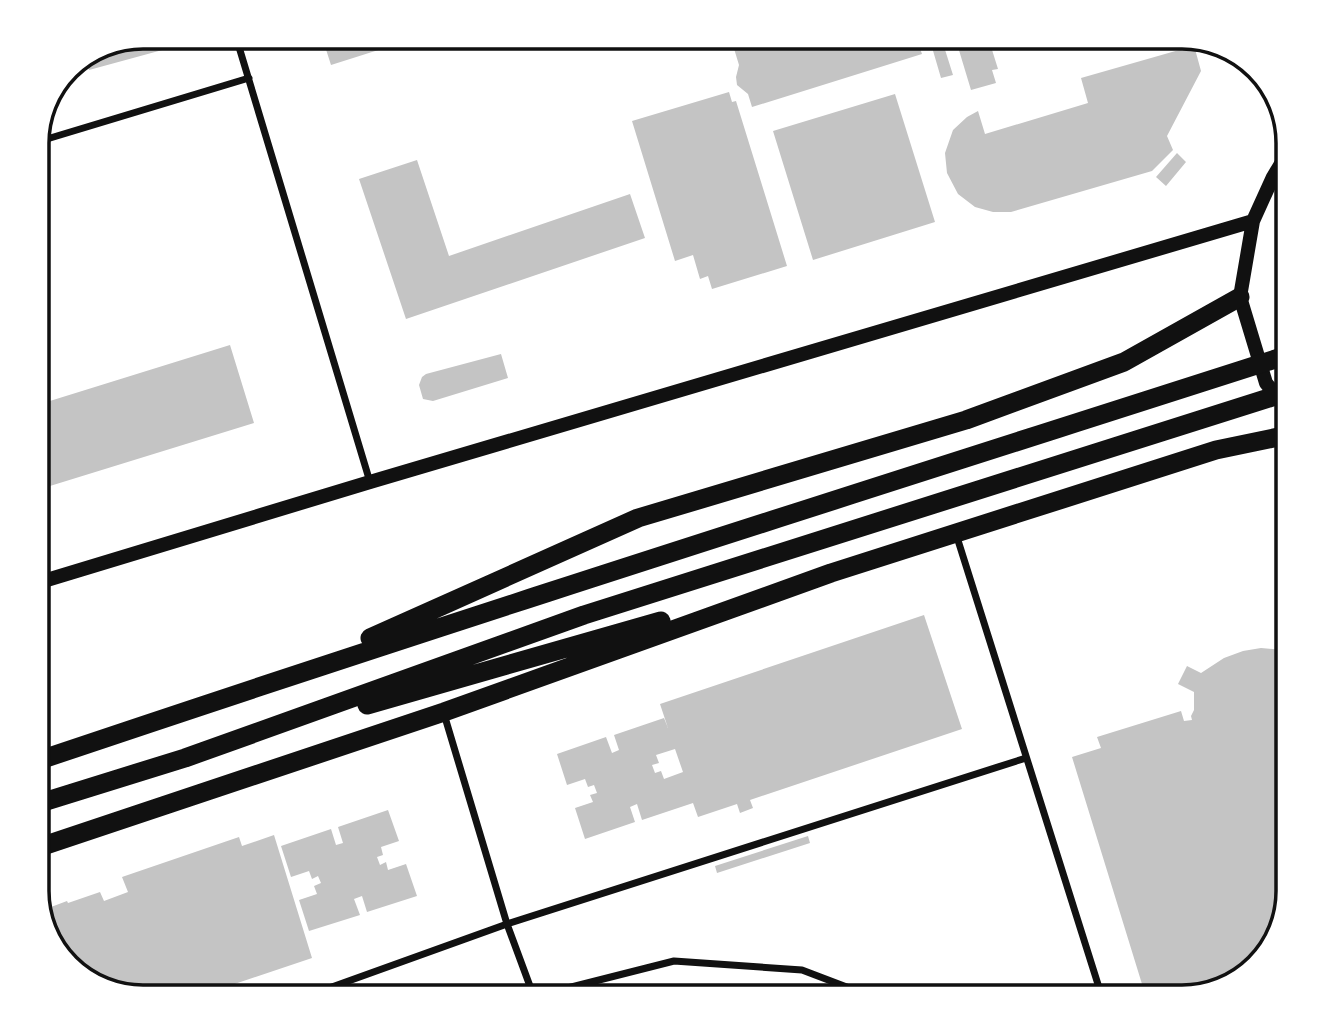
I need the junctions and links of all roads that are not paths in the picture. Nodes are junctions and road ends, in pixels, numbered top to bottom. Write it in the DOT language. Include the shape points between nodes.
graph roads {
  1 [pos="240,49"];
  2 [pos="249,78"];
  3 [pos="49,138"];
  4 [pos="1276,172"];
  5 [pos="1253,221"];
  6 [pos="1240,297"];
  7 [pos="1276,359"];
  8 [pos="1276,395"];
  9 [pos="1276,396"];
  10 [pos="1276,438"];
  11 [pos="370,482"];
  12 [pos="956,534"];
  13 [pos="831,573"];
  14 [pos="49,579"];
  15 [pos="279,679"];
  16 [pos="444,712"];
  17 [pos="49,757"];
  18 [pos="185,758"];
  19 [pos="1026,758"];
  20 [pos="49,800"];
  21 [pos="49,844"];
  22 [pos="507,924"];
  23 [pos="337,985"];
  24 [pos="529,985"];
  25 [pos="580,985"];
  26 [pos="841,985"];
  27 [pos="1098,985"];
  1 -- 2 [label="street"];
  2 -- 3 [label="street"];
  2 -- 11 [label="street"];
  4 -- 5 [label="main road"];
  5 -- 6 [label="main road"];
  5 -- 11 [label="main road"];
  6 -- 8 [label="main road" via="1266,383"];
  6 -- 15 [label="highway" via="1124,362 966,420 638,518"];
  7 -- 15 [label="highway"];
  9 -- 18 [label="highway" via="584,615"];
  10 -- 12 [label="highway" via="1216,450"];
  11 -- 14 [label="main road"];
  12 -- 13 [label="highway"];
  12 -- 19 [label="street"];
  13 -- 16 [label="highway"];
  13 -- 18 [label="highway"];
  15 -- 17 [label="highway"];
  16 -- 21 [label="highway"];
  16 -- 22 [label="street"];
  18 -- 20 [label="highway"];
  19 -- 22 [label="street"];
  19 -- 27 [label="street"];
  22 -- 23 [label="street"];
  22 -- 24 [label="street"];
  25 -- 26 [label="street" via="674,961 802,970"];
}
